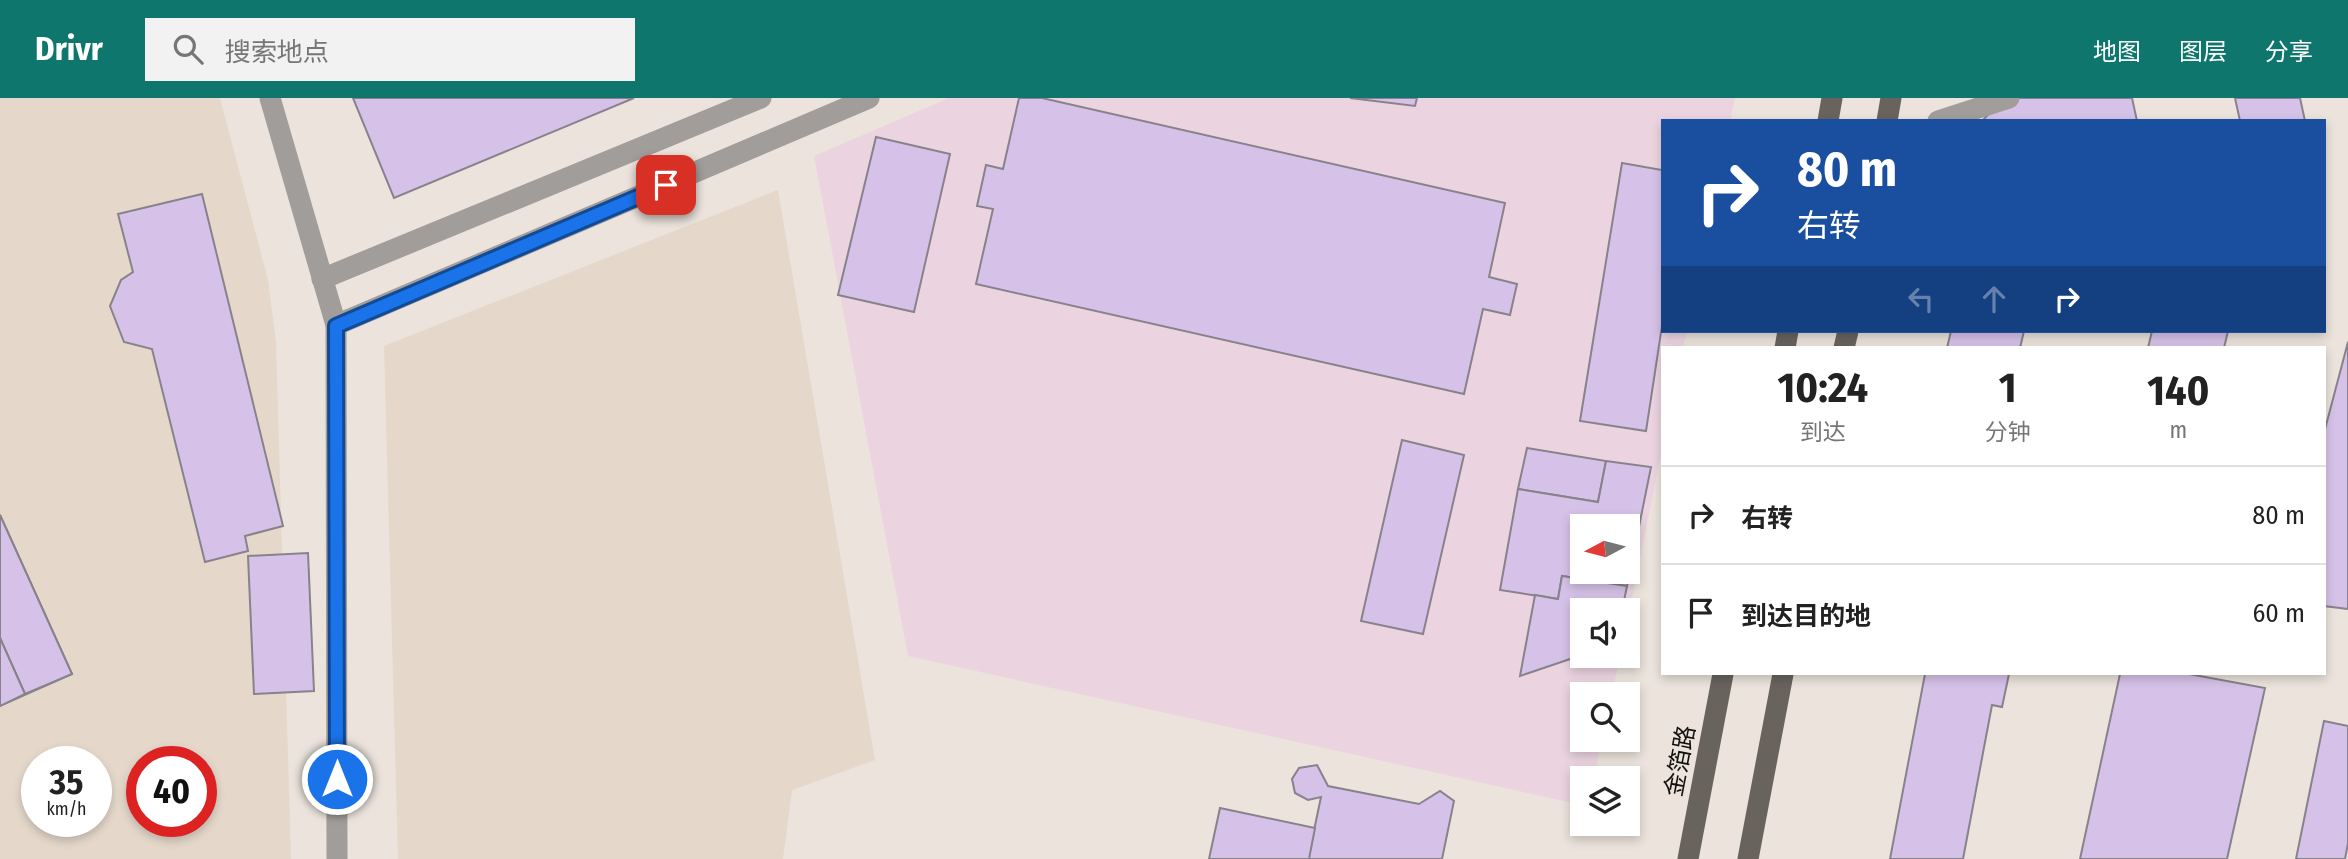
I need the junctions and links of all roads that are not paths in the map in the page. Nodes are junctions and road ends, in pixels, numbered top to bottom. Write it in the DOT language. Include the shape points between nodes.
graph roads {
  1 [pos="270,98"];
  2 [pos="761,98"];
  3 [pos="869,98"];
  4 [pos="1832,98"];
  5 [pos="1891,98"];
  6 [pos="2009,98"];
  7 [pos="1828,119"];
  8 [pos="1887,119"];
  9 [pos="1944,119"];
  10 [pos="322,279"];
  11 [pos="336,326"];
  12 [pos="1723,675"];
  13 [pos="1783,675"];
  14 [pos="337,859"];
  15 [pos="1688,859"];
  16 [pos="1748,859"];
  1 -- 10 [label="street"];
  2 -- 10 [label="street"];
  3 -- 11 [label="street"];
  4 -- 7 [label="main road"];
  5 -- 8 [label="main road"];
  6 -- 9 [label="street"];
  10 -- 11 [label="street"];
  11 -- 14 [label="street"];
  12 -- 15 [label="main road, 金箔路"];
  13 -- 16 [label="main road"];
}
